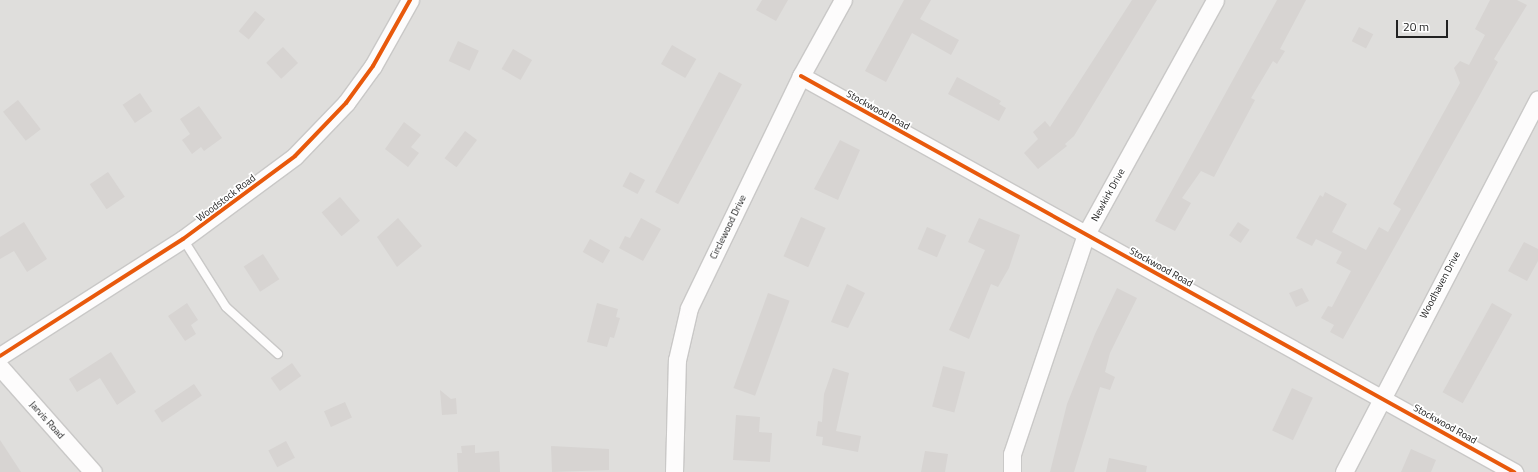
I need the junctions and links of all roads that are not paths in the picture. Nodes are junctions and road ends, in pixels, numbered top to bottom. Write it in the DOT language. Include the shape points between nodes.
graph roads {
  1 [pos="410,0"];
  2 [pos="843,0"];
  3 [pos="1215,0"];
  4 [pos="801,76"];
  5 [pos="1538,100"];
  6 [pos="1086,234"];
  7 [pos="184,239"];
  8 [pos="278,354"];
  9 [pos="0,356"];
  10 [pos="0,367"];
  11 [pos="1380,397"];
  12 [pos="93,472"];
  13 [pos="674,472"];
  14 [pos="1012,472"];
  15 [pos="1344,472"];
  16 [pos="1514,472"];
  1 -- 7 [label="street, Woodstock Road" via="373,66 346,103 295,156"];
  2 -- 4 [label="street, Circlewood Drive"];
  3 -- 6 [label="street, Newkirk Drive"];
  4 -- 6 [label="street, Stockwood Road"];
  4 -- 13 [label="street, Circlewood Drive" via="689,308 677,360"];
  5 -- 11 [label="street, Woodhaven Drive"];
  6 -- 11 [label="street, Stockwood Road"];
  6 -- 14 [label="street, Newkirk Drive" via="1012,454"];
  7 -- 8 [label="lane" via="226,307"];
  7 -- 9 [label="street, Woodstock Road"];
  10 -- 12 [label="street, Jarvis Road"];
  11 -- 15 [label="street, Woodhaven Drive"];
  11 -- 16 [label="street, Stockwood Road"];
}
